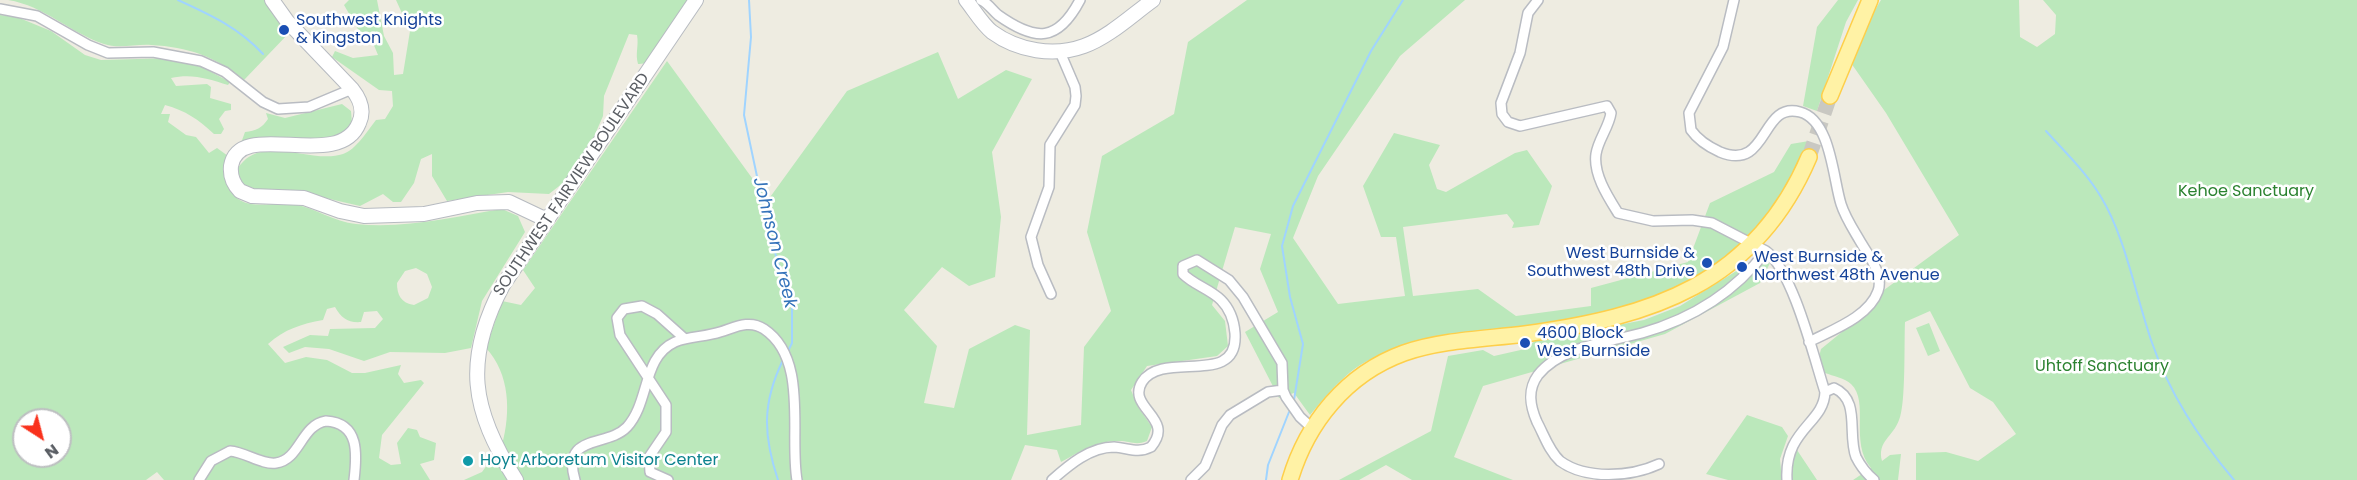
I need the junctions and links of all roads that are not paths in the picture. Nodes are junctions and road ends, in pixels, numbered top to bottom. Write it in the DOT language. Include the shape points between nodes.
graph roads {
  1 [pos="272,0"];
  2 [pos="696,0"];
  3 [pos="966,0"];
  4 [pos="979,0"];
  5 [pos="1080,0"];
  6 [pos="1153,0"];
  7 [pos="1538,0"];
  8 [pos="1734,0"];
  9 [pos="1870,0"];
  10 [pos="0,9"];
  11 [pos="1060,52"];
  12 [pos="352,89"];
  13 [pos="1830,96"];
  14 [pos="1809,157"];
  15 [pos="547,220"];
  16 [pos="1759,248"];
  17 [pos="1051,294"];
  18 [pos="685,339"];
  19 [pos="1809,342"];
  20 [pos="649,377"];
  21 [pos="1283,390"];
  22 [pos="1825,392"];
  23 [pos="1312,428"];
  24 [pos="1659,464"];
  25 [pos="199,480"];
  26 [pos="354,480"];
  27 [pos="516,480"];
  28 [pos="574,480"];
  29 [pos="668,480"];
  30 [pos="797,480"];
  31 [pos="1052,480"];
  32 [pos="1191,480"];
  33 [pos="1290,480"];
  34 [pos="1787,480"];
  35 [pos="1874,480"];
  1 -- 12 [label="street"];
  2 -- 15 [label="street, SOUTHWEST FAIRVIEW BOULEVARD"];
  3 -- 4 [label="street"];
  3 -- 11 [label="street" via="990,30 1006,40 1034,50"];
  4 -- 5 [label="street" via="1022,29 1052,33 1070,19"];
  6 -- 11 [label="street" via="1094,41"];
  7 -- 16 [label="street" via="1528,13 1520,53 1501,103 1508,122 1520,126 1606,106 1611,113 1609,124 1596,154 1607,196 1618,213 1653,221 1712,223"];
  8 -- 19 [label="street" via="1723,47 1687,119 1691,130 1712,148 1735,156 1752,150 1773,120 1788,111 1805,113 1820,130 1833,165 1840,204 1879,280 1876,295 1867,308"];
  9 -- 13 [label="main road"];
  10 -- 12 [label="street" via="37,16 108,53 153,52 201,61 232,76 263,102 284,110 317,105"];
  11 -- 17 [label="street" via="1075,87 1075,105 1050,145 1049,187 1031,237"];
  12 -- 15 [label="street" via="360,101 362,115 348,139 330,146 274,144 241,151 231,166 238,189 252,196 304,198 364,216 424,214 509,201"];
  14 -- 16 [label="main road"];
  15 -- 27 [label="street, SOUTHWEST FAIRVIEW BOULEVARD" via="494,301 477,355 483,414 494,445"];
  16 -- 19 [label="street" via="1773,257 1786,277"];
  16 -- 23 [label="main road" via="1694,287 1633,314 1566,328 1427,347 1392,358 1370,369 1341,392"];
  16 -- 24 [label="street" via="1752,270 1714,300 1643,333 1565,355 1546,366 1533,382 1534,414 1552,452 1570,469 1609,477 1637,474"];
  18 -- 20 [label="street" via="663,349"];
  18 -- 20 [label="street" via="647,308 638,305 620,312 620,334"];
  18 -- 30 [label="street" via="746,324 764,329 776,341 789,367 794,390"];
  19 -- 22 [label="street"];
  20 -- 28 [label="street" via="641,404 628,426 618,434 585,444 574,455"];
  20 -- 29 [label="street" via="664,399 667,422 666,432 648,465 650,472"];
  21 -- 23 [label="street"];
  21 -- 31 [label="street" via="1279,357 1235,286 1197,260 1189,261 1183,266 1183,274 1221,299 1232,318 1233,355 1220,362 1166,368 1150,374 1139,388 1139,395 1159,427 1151,447 1137,452 1114,447 1097,450 1078,459"];
  21 -- 32 [label="street" via="1262,394 1230,415 1205,466"];
  22 -- 34 [label="street" via="1820,410 1791,446"];
  22 -- 35 [label="street" via="1834,388 1849,400 1857,459"];
  23 -- 33 [label="main road"];
  25 -- 26 [label="street" via="212,461 230,451 275,463 285,460 306,433 326,421 338,423 354,439"];
}
